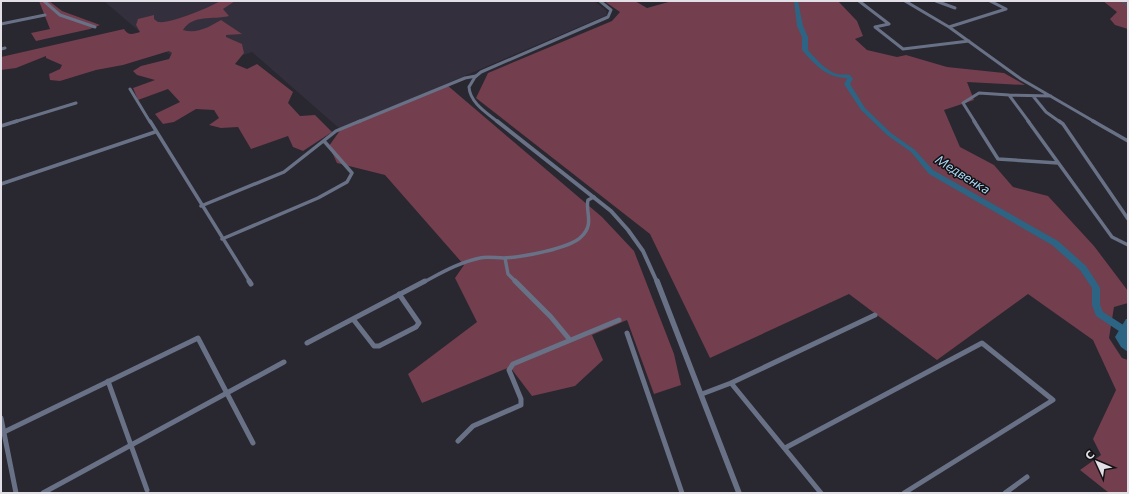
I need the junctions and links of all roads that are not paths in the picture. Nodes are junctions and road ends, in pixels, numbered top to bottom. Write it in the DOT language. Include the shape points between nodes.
graph roads {
  1 [pos="44,1"];
  2 [pos="600,1"];
  3 [pos="859,1"];
  4 [pos="905,1"];
  5 [pos="936,1"];
  6 [pos="990,1"];
  7 [pos="955,8"];
  8 [pos="45,15"];
  9 [pos="1,24"];
  10 [pos="95,27"];
  11 [pos="949,27"];
  12 [pos="969,41"];
  13 [pos="5,48"];
  14 [pos="1,49"];
  15 [pos="476,76"];
  16 [pos="130,89"];
  17 [pos="1009,95"];
  18 [pos="1033,96"];
  19 [pos="1052,96"];
  20 [pos="76,103"];
  21 [pos="1,126"];
  22 [pos="155,132"];
  23 [pos="324,141"];
  24 [pos="1128,141"];
  25 [pos="1058,163"];
  26 [pos="1,184"];
  27 [pos="594,197"];
  28 [pos="201,206"];
  29 [pos="1128,219"];
  30 [pos="222,239"];
  31 [pos="1128,245"];
  32 [pos="505,258"];
  33 [pos="251,284"];
  34 [pos="399,294"];
  35 [pos="876,315"];
  36 [pos="353,319"];
  37 [pos="619,320"];
  38 [pos="627,333"];
  39 [pos="570,340"];
  40 [pos="307,343"];
  41 [pos="284,362"];
  42 [pos="108,382"];
  43 [pos="731,384"];
  44 [pos="227,393"];
  45 [pos="702,394"];
  46 [pos="1,418"];
  47 [pos="4,432"];
  48 [pos="458,441"];
  49 [pos="253,443"];
  50 [pos="131,445"];
  51 [pos="785,448"];
  52 [pos="1027,477"];
  53 [pos="147,490"];
  54 [pos="16,493"];
  55 [pos="43,493"];
  56 [pos="682,493"];
  57 [pos="739,493"];
  58 [pos="821,493"];
  59 [pos="904,493"];
  60 [pos="1005,493"];
  1 -- 10 [label="street" via="57,13"];
  2 -- 15 [label="street" via="611,10 608,17"];
  3 -- 12 [label="street" via="889,24 875,27 903,49"];
  4 -- 11 [label="street"];
  5 -- 7 [label="street"];
  6 -- 11 [label="street" via="1006,9"];
  8 -- 9 [label="street"];
  11 -- 12 [label="street"];
  12 -- 19 [label="street" via="1022,79"];
  13 -- 14 [label="street"];
  15 -- 23 [label="street" via="465,78 336,131"];
  15 -- 27 [label="street" via="470,86 471,98"];
  16 -- 22 [label="street"];
  17 -- 18 [label="street"];
  17 -- 25 [label="street"];
  17 -- 25 [label="street" via="979,93 963,103 998,159"];
  18 -- 19 [label="street"];
  18 -- 29 [label="street" via="1046,112 1064,124"];
  19 -- 24 [label="street"];
  20 -- 21 [label="street"];
  22 -- 26 [label="street"];
  22 -- 28 [label="street"];
  23 -- 28 [label="street" via="284,172"];
  23 -- 30 [label="street" via="352,173 347,182 318,198"];
  25 -- 31 [label="street" via="1112,237"];
  27 -- 32 [label="street" via="588,200 590,217 581,237 551,250"];
  27 -- 45 [label="street" via="624,224 648,259"];
  28 -- 30 [label="street"];
  30 -- 33 [label="street"];
  32 -- 34 [label="street" via="482,257 471,260"];
  32 -- 39 [label="street" via="508,274"];
  34 -- 36 [label="street"];
  34 -- 36 [label="street" via="419,323 416,327 380,346 374,346"];
  35 -- 43 [label="street"];
  36 -- 40 [label="street"];
  37 -- 39 [label="street"];
  38 -- 56 [label="street"];
  39 -- 48 [label="street" via="512,364 509,370 521,405 473,426"];
  41 -- 44 [label="street"];
  42 -- 44 [label="street" via="198,338"];
  42 -- 47 [label="street"];
  42 -- 50 [label="street"];
  43 -- 45 [label="street"];
  43 -- 51 [label="street"];
  44 -- 49 [label="street"];
  44 -- 50 [label="street"];
  45 -- 57 [label="street"];
  46 -- 47 [label="street"];
  47 -- 54 [label="street"];
  50 -- 53 [label="street"];
  50 -- 55 [label="street"];
  51 -- 58 [label="street"];
  51 -- 59 [label="street" via="982,343 1053,400"];
  52 -- 60 [label="street"];
}
